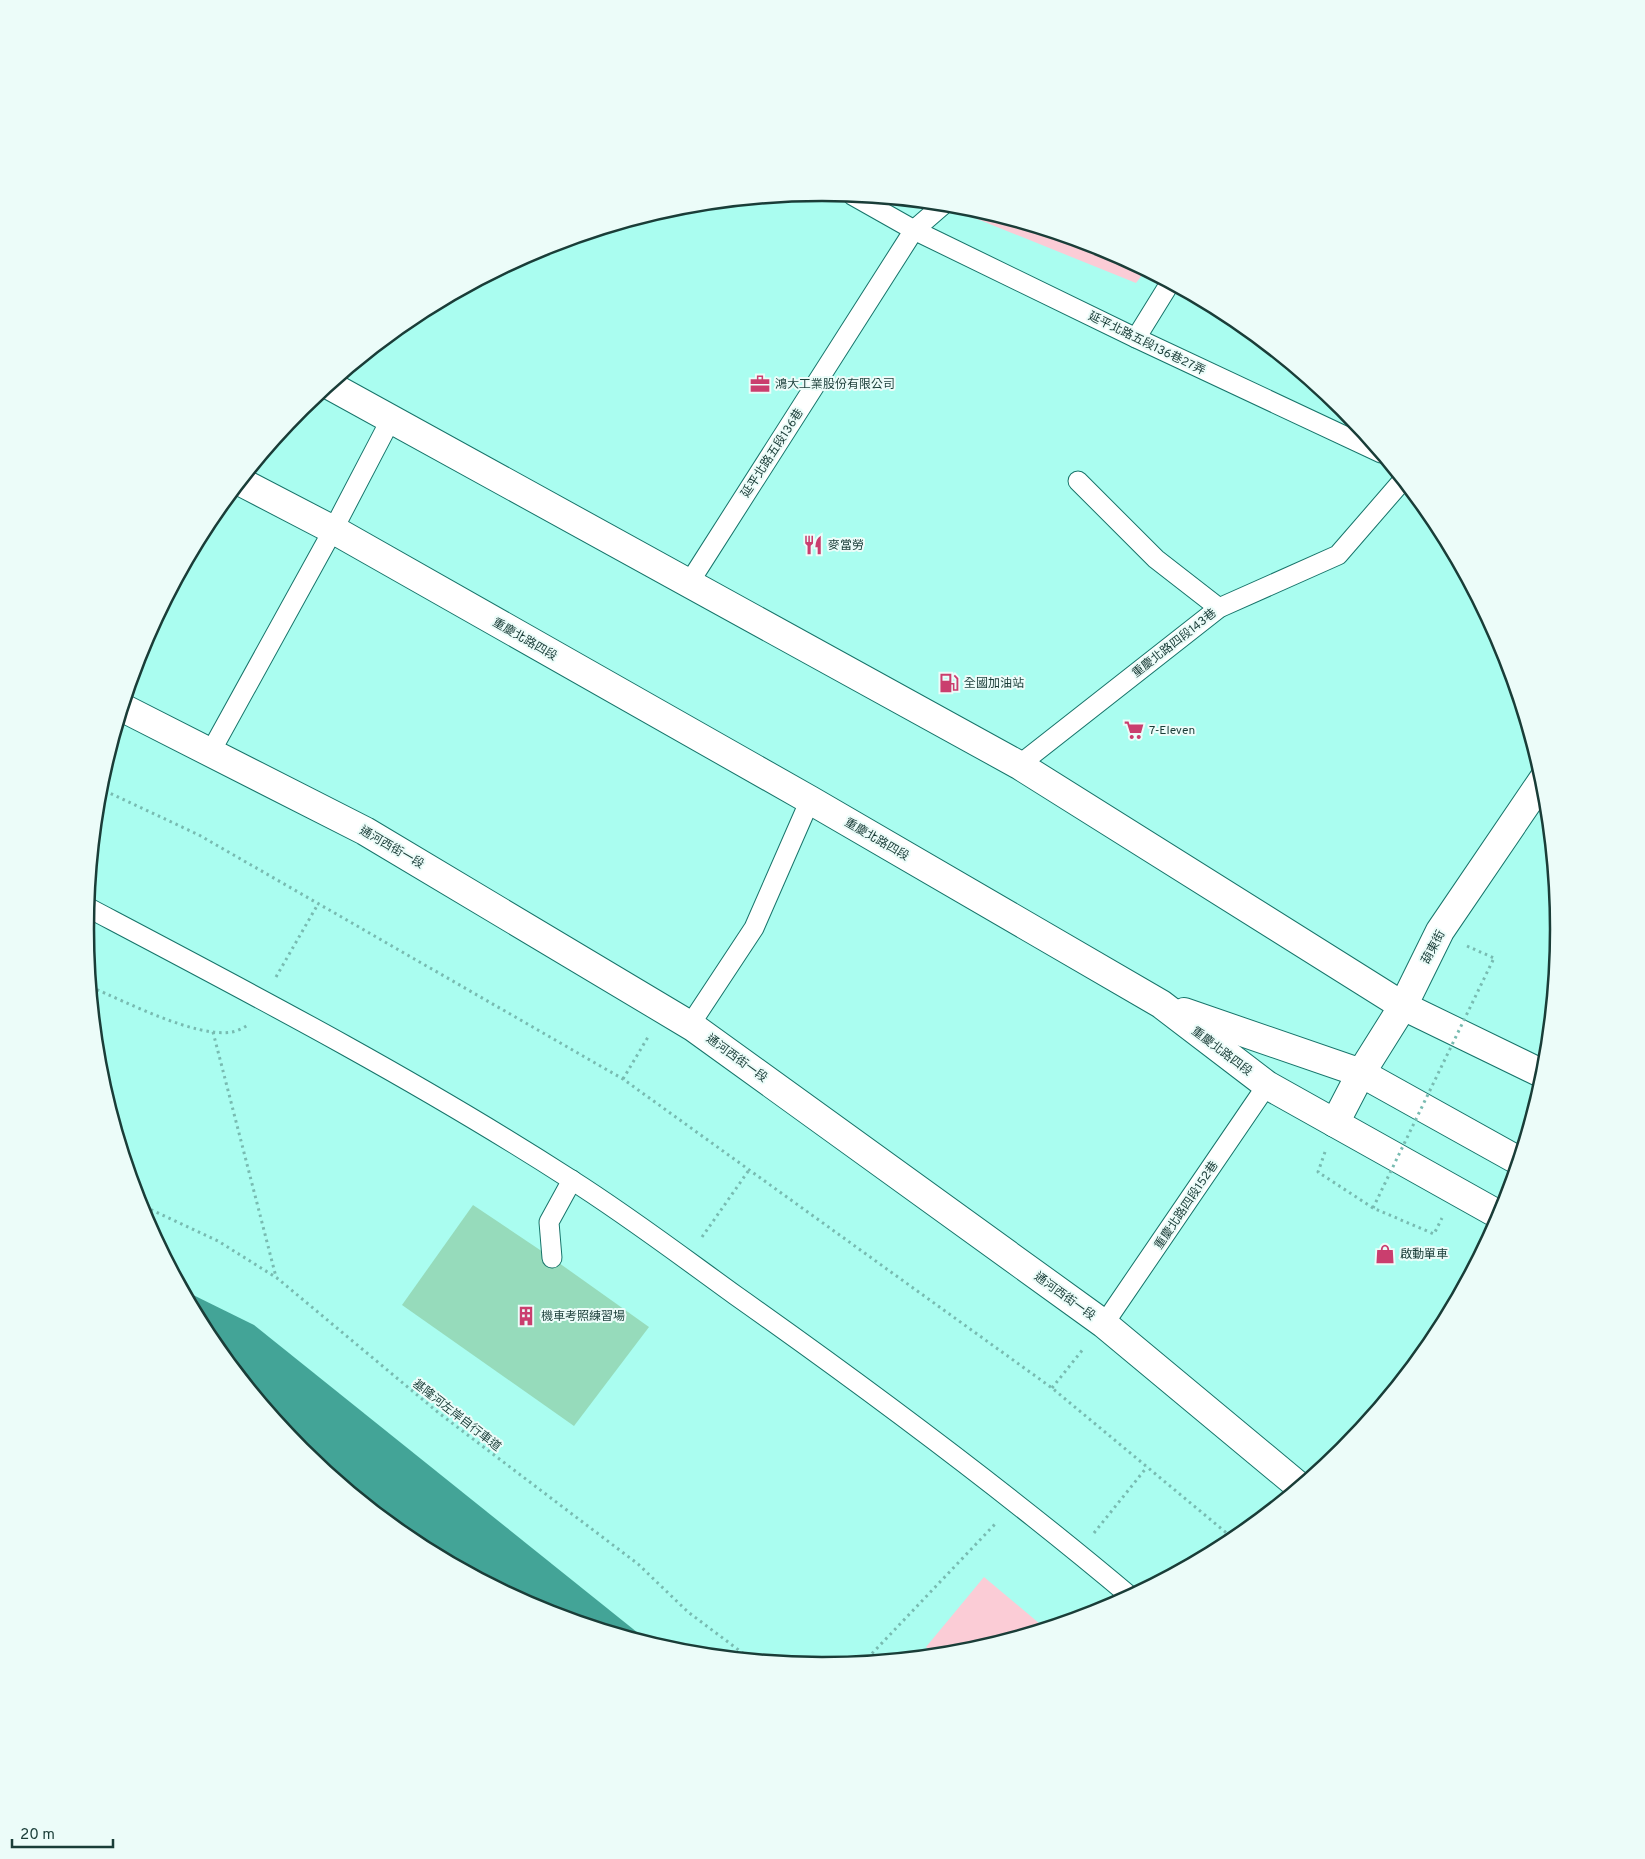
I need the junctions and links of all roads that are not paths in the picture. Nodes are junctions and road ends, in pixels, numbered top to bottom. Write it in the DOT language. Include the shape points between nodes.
graph roads {
  1 [pos="864,202"];
  2 [pos="937,210"];
  3 [pos="914,230"];
  4 [pos="1167,288"];
  5 [pos="1136,338"];
  6 [pos="335,388"];
  7 [pos="391,419"];
  8 [pos="1370,449"];
  9 [pos="1078,481"];
  10 [pos="1399,484"];
  11 [pos="245,485"];
  12 [pos="333,530"];
  13 [pos="689,583"];
  14 [pos="1219,608"];
  15 [pos="128,710"];
  16 [pos="210,753"];
  17 [pos="1019,765"];
  18 [pos="1537,788"];
  19 [pos="810,800"];
  20 [pos="94,911"];
  21 [pos="1161,1004"];
  22 [pos="1403,1006"];
  23 [pos="690,1025"];
  24 [pos="1537,1071"];
  25 [pos="1361,1073"];
  26 [pos="1267,1085"];
  27 [pos="1334,1123"];
  28 [pos="1515,1159"];
  29 [pos="572,1180"];
  30 [pos="1494,1212"];
  31 [pos="552,1258"];
  32 [pos="1097,1333"];
  33 [pos="1295,1483"];
  34 [pos="1125,1592"];
  1 -- 3 [label="lane, 延平北路五段136巷27弄"];
  2 -- 3 [label="lane, 延平北路五段136巷"];
  3 -- 5 [label="lane, 延平北路五段136巷27弄"];
  3 -- 13 [label="lane, 延平北路五段136巷"];
  4 -- 5 [label="lane"];
  5 -- 8 [label="lane, 延平北路五段136巷27弄"];
  6 -- 7 [label="main road"];
  7 -- 12 [label="lane"];
  7 -- 13 [label="main road"];
  9 -- 14 [label="lane" via="1156,559"];
  10 -- 14 [label="lane, 重慶北路四段143巷" via="1338,555"];
  11 -- 12 [label="main road, 重慶北路四段"];
  12 -- 16 [label="lane"];
  12 -- 19 [label="main road, 重慶北路四段"];
  13 -- 17 [label="main road"];
  14 -- 17 [label="lane, 重慶北路四段143巷"];
  15 -- 16 [label="main road, 通河西街一段"];
  16 -- 23 [label="main road, 通河西街一段" via="365,831"];
  17 -- 22 [label="main road"];
  18 -- 22 [label="main road, 葫東街" via="1440,931"];
  19 -- 21 [label="main road, 重慶北路四段"];
  19 -- 23 [label="lane" via="754,928"];
  20 -- 29 [label="lane" via="263,1000 428,1093"];
  21 -- 25 [label="main road"];
  21 -- 26 [label="main road, 重慶北路四段"];
  22 -- 24 [label="main road"];
  22 -- 25 [label="main road, 葫東街"];
  23 -- 32 [label="main road, 通河西街一段"];
  25 -- 27 [label="main road, 葫東街"];
  25 -- 28 [label="main road"];
  26 -- 27 [label="main road, 重慶北路四段"];
  26 -- 32 [label="lane, 重慶北路四段152巷"];
  27 -- 30 [label="main road, 重慶北路四段"];
  29 -- 31 [label="lane" via="549,1222"];
  29 -- 34 [label="lane" via="857,1382"];
  32 -- 33 [label="main road, 通河西街一段"];
}
